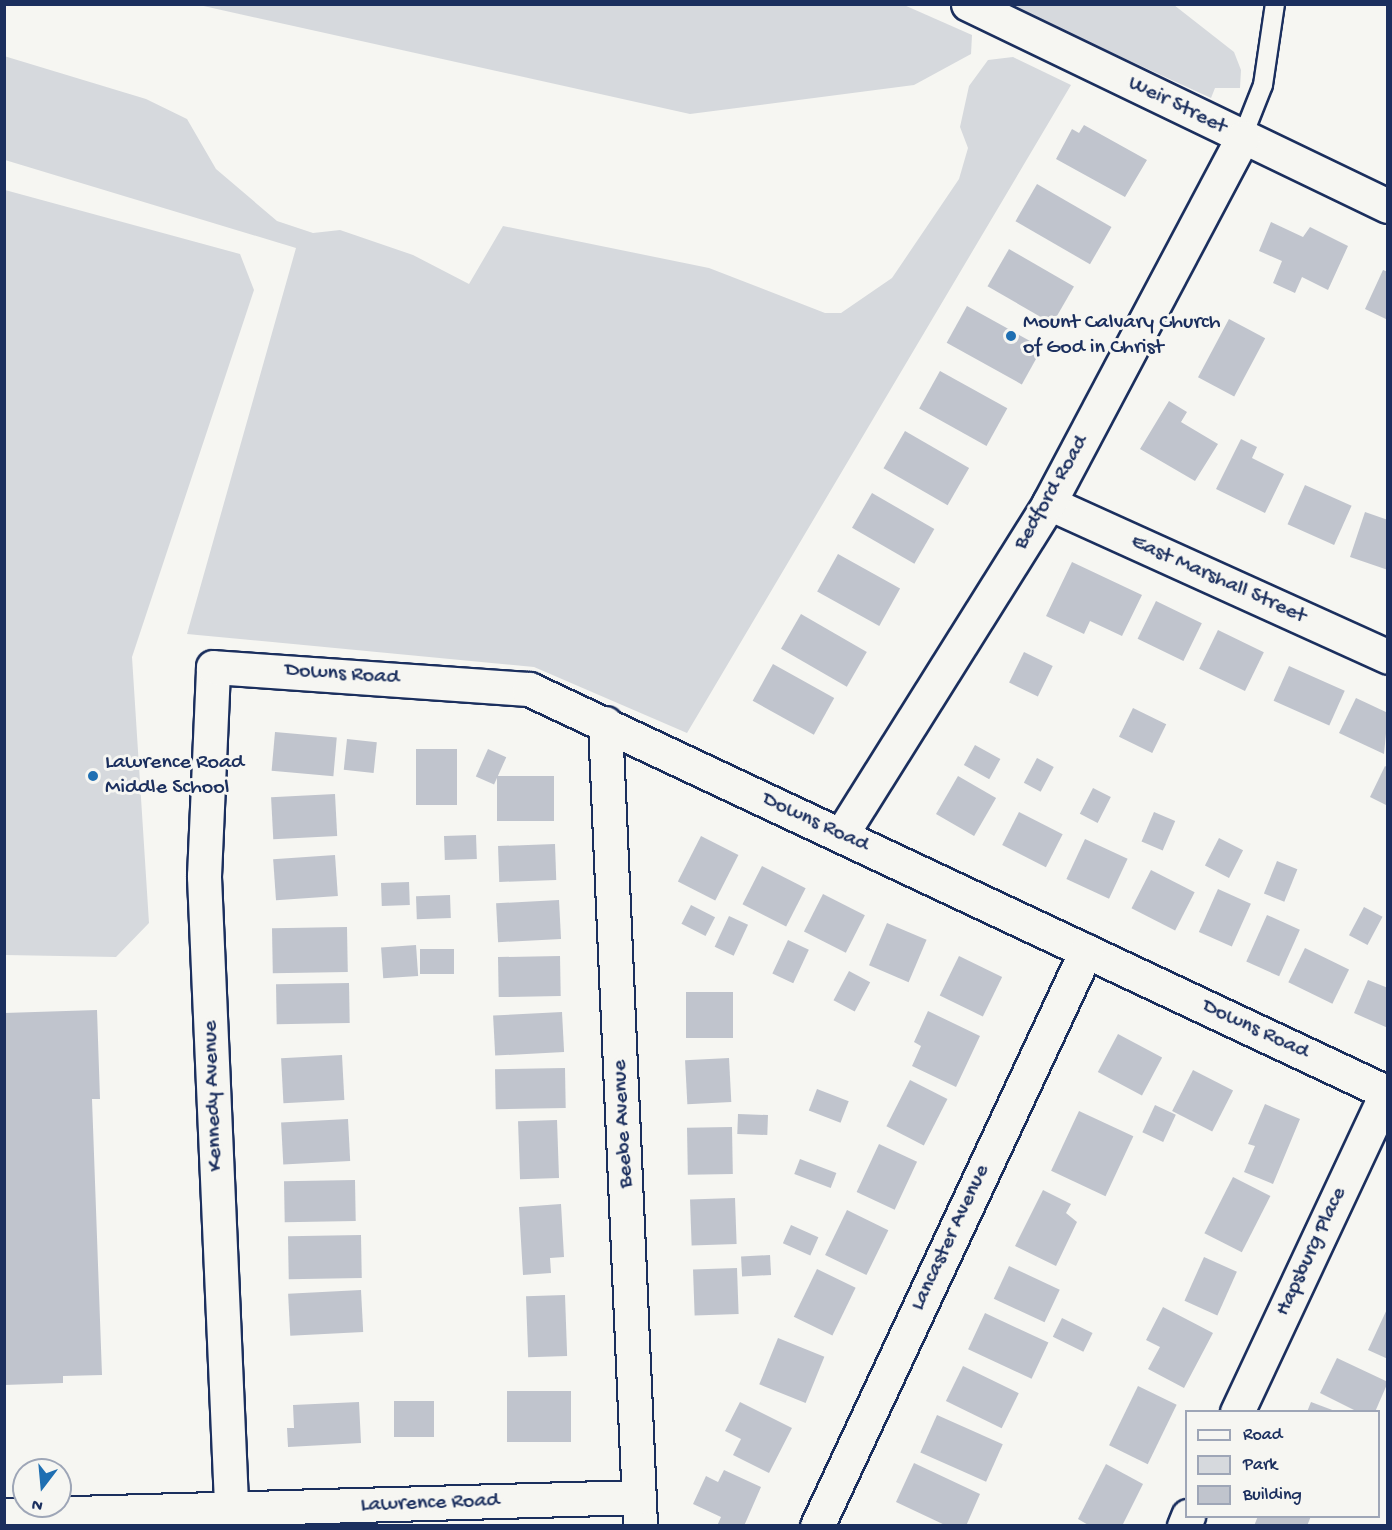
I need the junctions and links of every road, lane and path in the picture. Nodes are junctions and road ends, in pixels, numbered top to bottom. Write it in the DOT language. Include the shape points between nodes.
graph roads {
  1 [pos="968,4"];
  2 [pos="1275,4"];
  3 [pos="1242,138"];
  4 [pos="1388,206"];
  5 [pos="1049,503"];
  6 [pos="1388,657"];
  7 [pos="213,666"];
  8 [pos="605,723"];
  9 [pos="841,836"];
  10 [pos="1086,951"];
  11 [pos="1387,1093"];
  12 [pos="1238,1410"];
  13 [pos="639,1511"];
  14 [pos="4,1515"];
  15 [pos="232,1518"];
  16 [pos="817,1526"];
  1 -- 3 [label="street, Weir Street"];
  2 -- 3 [label="lane" via="1263,85"];
  3 -- 4 [label="street, Weir Street"];
  3 -- 5 [label="street, Bedford Road"];
  5 -- 6 [label="street, East Marshall Street"];
  5 -- 9 [label="street, Bedford Road"];
  7 -- 8 [label="street, Downs Road" via="512,685"];
  7 -- 15 [label="street, Kennedy Avenue" via="204,876"];
  8 -- 9 [label="street, Downs Road"];
  8 -- 13 [label="street, Beebe Avenue"];
  9 -- 10 [label="street, Downs Road"];
  10 -- 11 [label="street, Downs Road"];
  10 -- 16 [label="street, Lancaster Avenue"];
  11 -- 12 [label="street, Hapsburg Place"];
  13 -- 15 [label="street, Lawrence Road"];
  14 -- 15 [label="street, Lawrence Road"];
}
